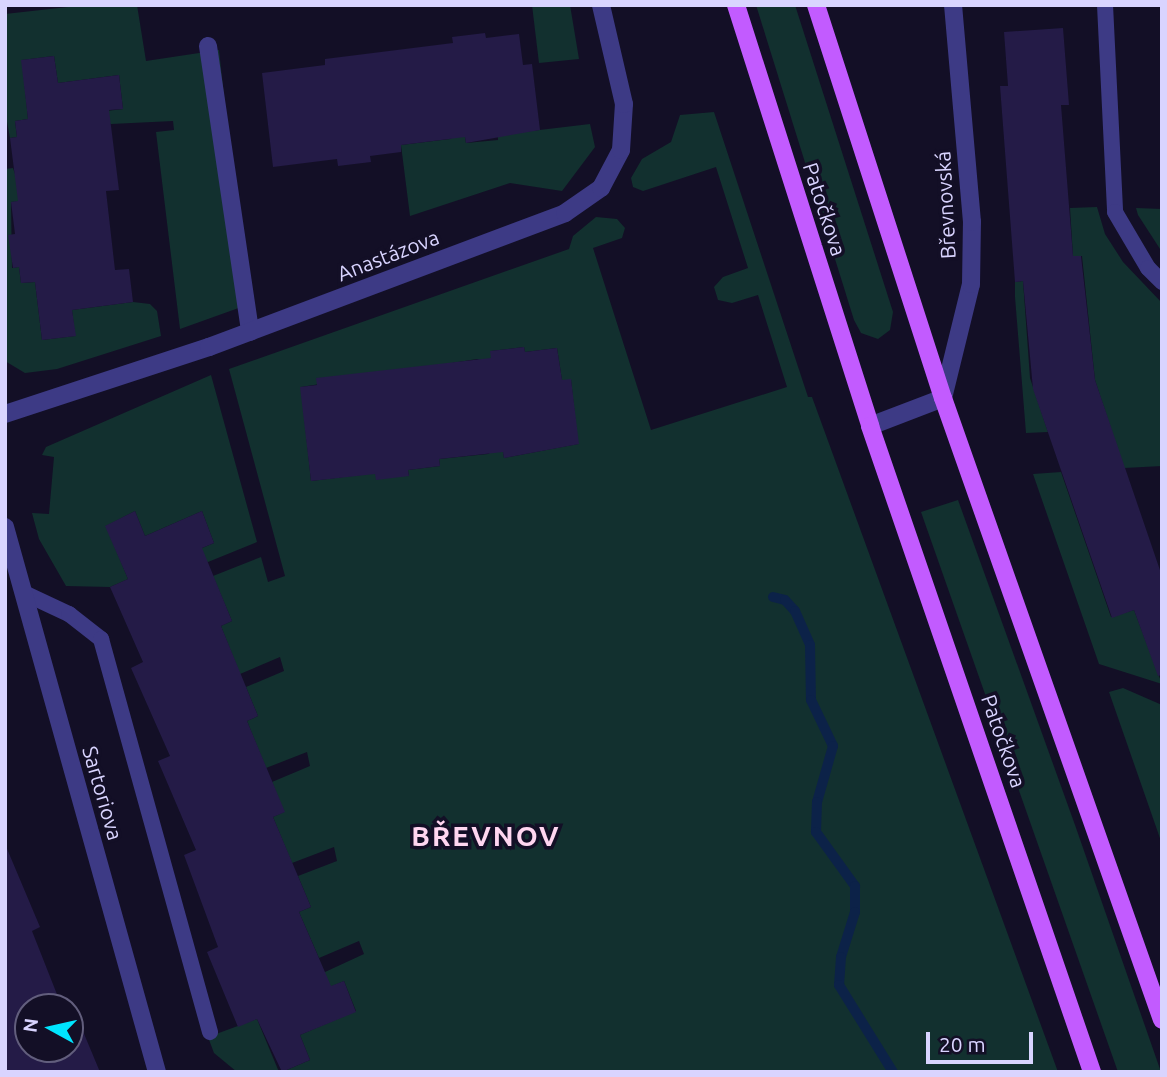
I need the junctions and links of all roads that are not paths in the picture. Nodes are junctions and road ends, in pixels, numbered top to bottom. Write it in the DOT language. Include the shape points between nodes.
graph roads {
  1 [pos="601,5"];
  2 [pos="736,5"];
  3 [pos="816,5"];
  4 [pos="953,5"];
  5 [pos="1105,5"];
  6 [pos="208,46"];
  7 [pos="1162,282"];
  8 [pos="250,332"];
  9 [pos="943,398"];
  10 [pos="5,414"];
  11 [pos="870,426"];
  12 [pos="5,527"];
  13 [pos="24,593"];
  14 [pos="1162,1020"];
  15 [pos="210,1032"];
  16 [pos="157,1072"];
  17 [pos="1093,1072"];
  1 -- 8 [label="street, Anastázova" via="624,104 621,150 601,188 565,213"];
  2 -- 11 [label="main road, Patočkova"];
  3 -- 9 [label="main road"];
  4 -- 9 [label="street, Břevnovská" via="972,222 971,284"];
  5 -- 7 [label="lane" via="1115,212 1147,268"];
  6 -- 8 [label="street"];
  8 -- 10 [label="street, Anastázova"];
  9 -- 11 [label="street"];
  9 -- 14 [label="main road"];
  11 -- 17 [label="main road, Patočkova"];
  12 -- 13 [label="street, Sartoriova"];
  13 -- 15 [label="lane" via="69,614 101,639"];
  13 -- 16 [label="street, Sartoriova"];
}
